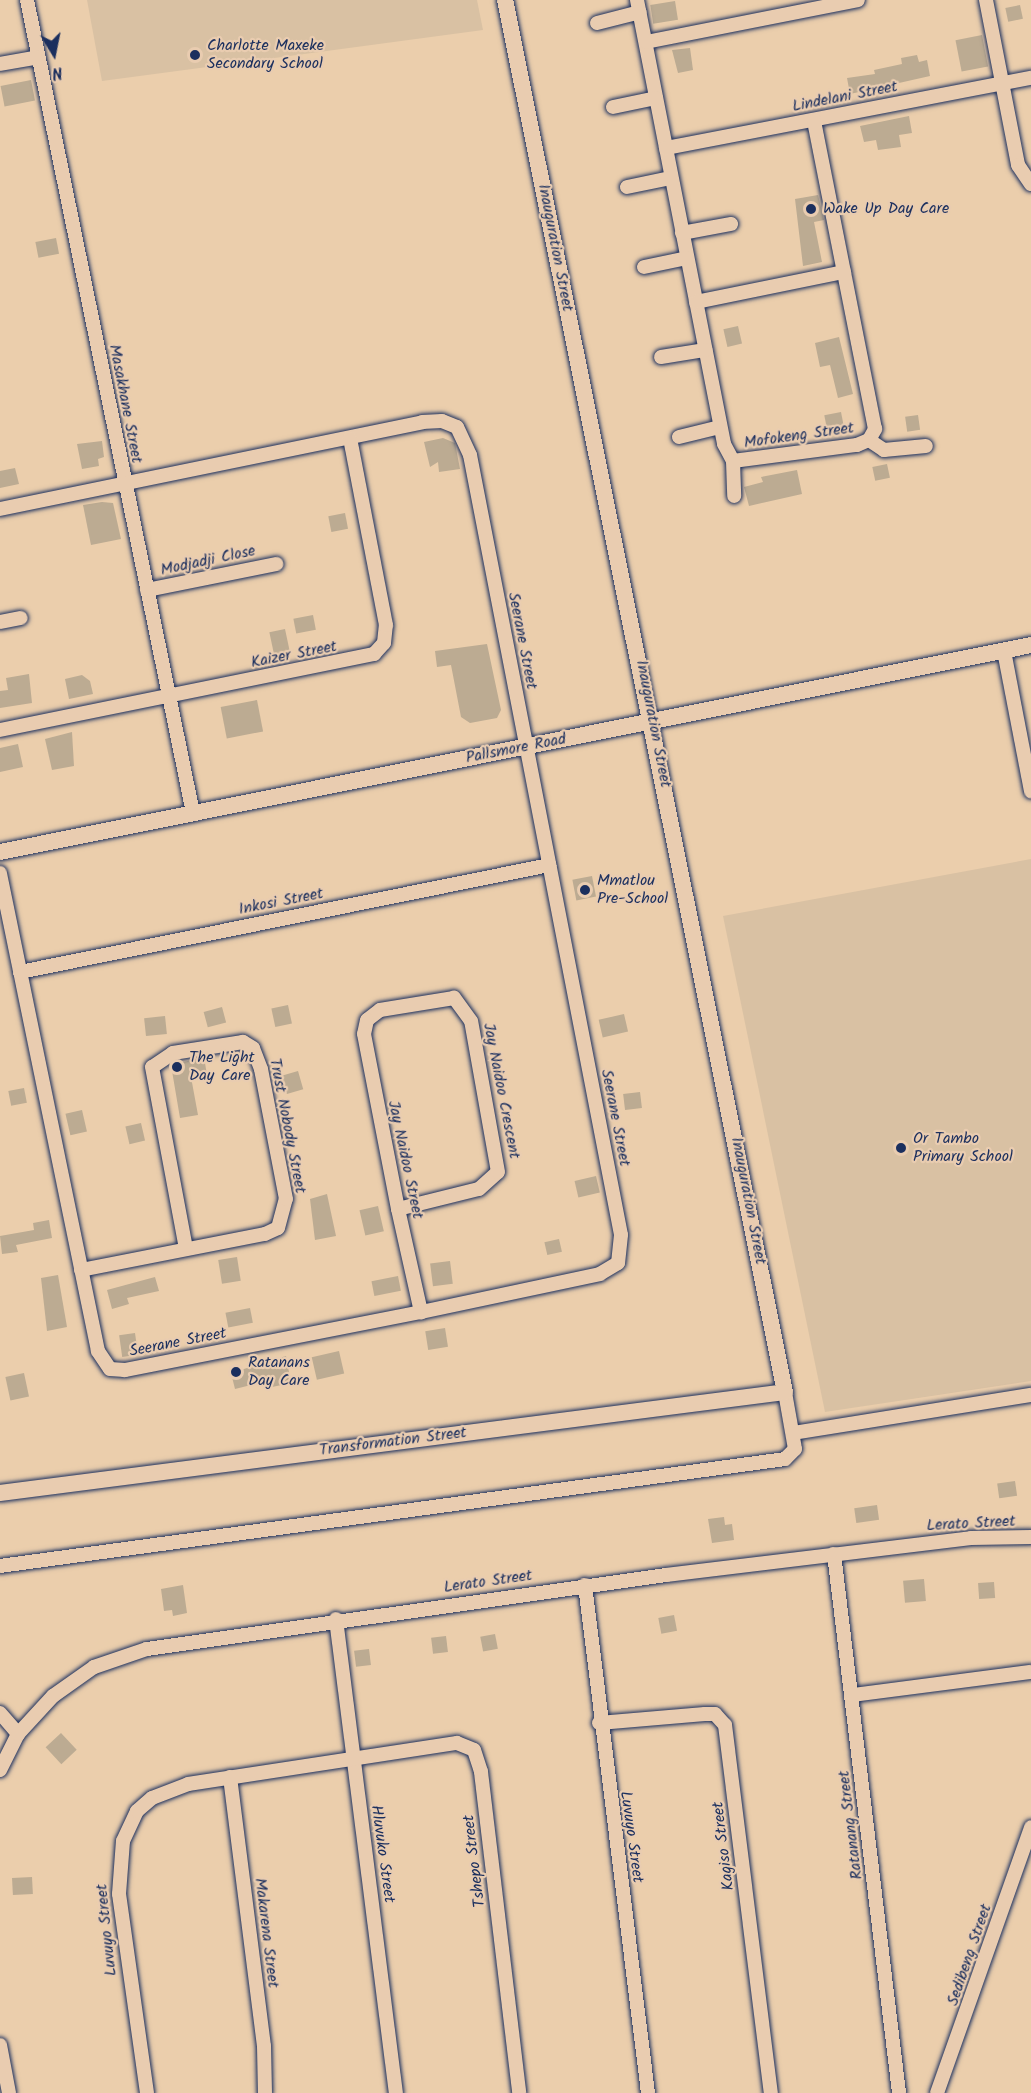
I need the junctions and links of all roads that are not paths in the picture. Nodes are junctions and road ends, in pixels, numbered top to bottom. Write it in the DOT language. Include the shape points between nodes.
graph roads {
  1 [pos="27,0"];
  2 [pos="505,0"];
  3 [pos="858,0"];
  4 [pos="986,0"];
  5 [pos="638,6"];
  6 [pos="597,23"];
  7 [pos="646,42"];
  8 [pos="38,57"];
  9 [pos="0,64"];
  10 [pos="1031,78"];
  11 [pos="1003,83"];
  12 [pos="656,98"];
  13 [pos="613,107"];
  14 [pos="814,121"];
  15 [pos="666,148"];
  16 [pos="672,178"];
  17 [pos="1030,184"];
  18 [pos="627,187"];
  19 [pos="731,224"];
  20 [pos="682,233"];
  21 [pos="687,258"];
  22 [pos="644,267"];
  23 [pos="844,272"];
  24 [pos="696,302"];
  25 [pos="705,350"];
  26 [pos="661,357"];
  27 [pos="720,427"];
  28 [pos="680,437"];
  29 [pos="350,438"];
  30 [pos="869,440"];
  31 [pos="926,446"];
  32 [pos="733,461"];
  33 [pos="123,483"];
  34 [pos="734,496"];
  35 [pos="0,509"];
  36 [pos="276,564"];
  37 [pos="147,590"];
  38 [pos="21,618"];
  39 [pos="0,622"];
  40 [pos="1031,645"];
  41 [pos="1004,651"];
  42 [pos="170,696"];
  43 [pos="652,722"];
  44 [pos="0,730"];
  45 [pos="526,747"];
  46 [pos="1029,768"];
  47 [pos="1031,791"];
  48 [pos="193,813"];
  49 [pos="0,852"];
  50 [pos="549,865"];
  51 [pos="0,873"];
  52 [pos="20,972"];
  53 [pos="370,1015"];
  54 [pos="398,1209"];
  55 [pos="186,1248"];
  56 [pos="81,1270"];
  57 [pos="421,1312"];
  58 [pos="785,1392"];
  59 [pos="1031,1395"];
  60 [pos="793,1433"];
  61 [pos="0,1492"];
  62 [pos="1031,1538"];
  63 [pos="834,1554"];
  64 [pos="0,1566"];
  65 [pos="585,1585"];
  66 [pos="336,1619"];
  67 [pos="1031,1672"];
  68 [pos="853,1695"];
  69 [pos="0,1713"];
  70 [pos="599,1723"];
  71 [pos="18,1734"];
  72 [pos="353,1760"];
  73 [pos="0,1770"];
  74 [pos="230,1777"];
  75 [pos="1031,1827"];
  76 [pos="0,2044"];
  77 [pos="9,2093"];
  78 [pos="147,2093"];
  79 [pos="265,2093"];
  80 [pos="396,2093"];
  81 [pos="519,2093"];
  82 [pos="648,2093"];
  83 [pos="771,2093"];
  84 [pos="899,2093"];
  85 [pos="937,2093"];
  1 -- 8 [label="street, Masakhane Street"];
  2 -- 43 [label="street, Inauguration Street"];
  3 -- 7 [label="street"];
  4 -- 11 [label="street"];
  5 -- 6 [label="street"];
  5 -- 7 [label="street, Mofokeng Street"];
  7 -- 12 [label="street, Mofokeng Street"];
  8 -- 9 [label="street"];
  8 -- 33 [label="street, Masakhane Street"];
  10 -- 11 [label="street, Lindelani Street"];
  11 -- 14 [label="street, Lindelani Street"];
  11 -- 17 [label="street" via="1018,165"];
  12 -- 13 [label="street"];
  12 -- 15 [label="street, Mofokeng Street"];
  14 -- 15 [label="street, Lindelani Street"];
  14 -- 23 [label="street, Mofokeng Street"];
  15 -- 16 [label="street, Mofokeng Street"];
  16 -- 18 [label="street"];
  16 -- 20 [label="street, Mofokeng Street"];
  19 -- 20 [label="street"];
  20 -- 21 [label="street, Mofokeng Street"];
  21 -- 22 [label="street"];
  21 -- 24 [label="street, Mofokeng Street"];
  23 -- 24 [label="street"];
  23 -- 30 [label="street, Mofokeng Street" via="875,420"];
  24 -- 25 [label="street, Mofokeng Street"];
  25 -- 26 [label="street"];
  25 -- 27 [label="street, Mofokeng Street"];
  27 -- 28 [label="street"];
  27 -- 32 [label="street, Mofokeng Street"];
  29 -- 33 [label="street, Seerane Street"];
  29 -- 42 [label="street, Kaizer Street" via="386,625 384,643 374,654 356,659"];
  29 -- 45 [label="street, Seerane Street" via="432,421 451,422 463,434"];
  30 -- 31 [label="street" via="884,450"];
  30 -- 32 [label="street, Mofokeng Street"];
  32 -- 34 [label="street"];
  33 -- 35 [label="street, Seerane Street"];
  33 -- 37 [label="street, Masakhane Street"];
  36 -- 37 [label="street, Modjadji Close"];
  37 -- 42 [label="street, Masakhane Street"];
  38 -- 39 [label="street"];
  40 -- 41 [label="street, Pallsmore Road"];
  41 -- 43 [label="street, Pallsmore Road"];
  41 -- 46 [label="street"];
  42 -- 44 [label="street, Kaizer Street"];
  42 -- 48 [label="street, Masakhane Street"];
  43 -- 45 [label="street, Pallsmore Road"];
  43 -- 58 [label="street, Inauguration Street"];
  45 -- 48 [label="street, Pallsmore Road"];
  45 -- 50 [label="street, Seerane Street"];
  46 -- 47 [label="street"];
  48 -- 49 [label="street, Pallsmore Road"];
  50 -- 52 [label="street, Inkosi Street"];
  50 -- 57 [label="street, Seerane Street" via="621,1256 600,1274"];
  51 -- 52 [label="street, Seerane Street"];
  52 -- 56 [label="street, Seerane Street"];
  53 -- 54 [label="street, Jay Naidoo Street" via="364,1043"];
  53 -- 54 [label="street, Jay Naidoo Crescent" via="438,998 462,1004 471,1021 498,1156 498,1172 488,1185"];
  54 -- 57 [label="street, Jay Naidoo Street"];
  55 -- 55 [label="street, Trust Nobody Street" via="273,1232 285,1216 261,1069 253,1048 243,1042 173,1053 152,1067"];
  55 -- 56 [label="street, Trust Nobody Street"];
  56 -- 57 [label="street, Seerane Street" via="100,1357 114,1371"];
  58 -- 60 [label="street, Inauguration Street"];
  58 -- 61 [label="street, Transformation Street"];
  59 -- 60 [label="street"];
  60 -- 64 [label="street, Inauguration Street" via="795,1449 785,1459"];
  62 -- 63 [label="street, Lerato Street" via="971,1538"];
  63 -- 65 [label="street, Lerato Street"];
  63 -- 68 [label="street, Ratanang Street"];
  65 -- 66 [label="street, Lerato Street"];
  65 -- 70 [label="street, Luvuyo Street"];
  66 -- 71 [label="street, Lerato Street" via="112,1659 53,1696"];
  66 -- 72 [label="street, Hluvuko Street"];
  67 -- 68 [label="street"];
  68 -- 84 [label="street, Ratanang Street"];
  69 -- 71 [label="street"];
  70 -- 82 [label="street, Luvuyo Street"];
  70 -- 83 [label="street, Kagiso Street" via="715,1714 725,1725"];
  71 -- 73 [label="street, Lerato Street"];
  72 -- 74 [label="street, Luvuyo Street"];
  72 -- 80 [label="street, Hluvuko Street"];
  72 -- 81 [label="street, Tshepo Street" via="447,1744 474,1750 481,1772"];
  74 -- 78 [label="street, Luvuyo Street" via="188,1784 152,1798 137,1811 123,1841 120,1919"];
  74 -- 79 [label="street, Makarena Street" via="264,2046"];
  75 -- 85 [label="street, Sedibeng Street"];
  76 -- 77 [label="street"];
}
